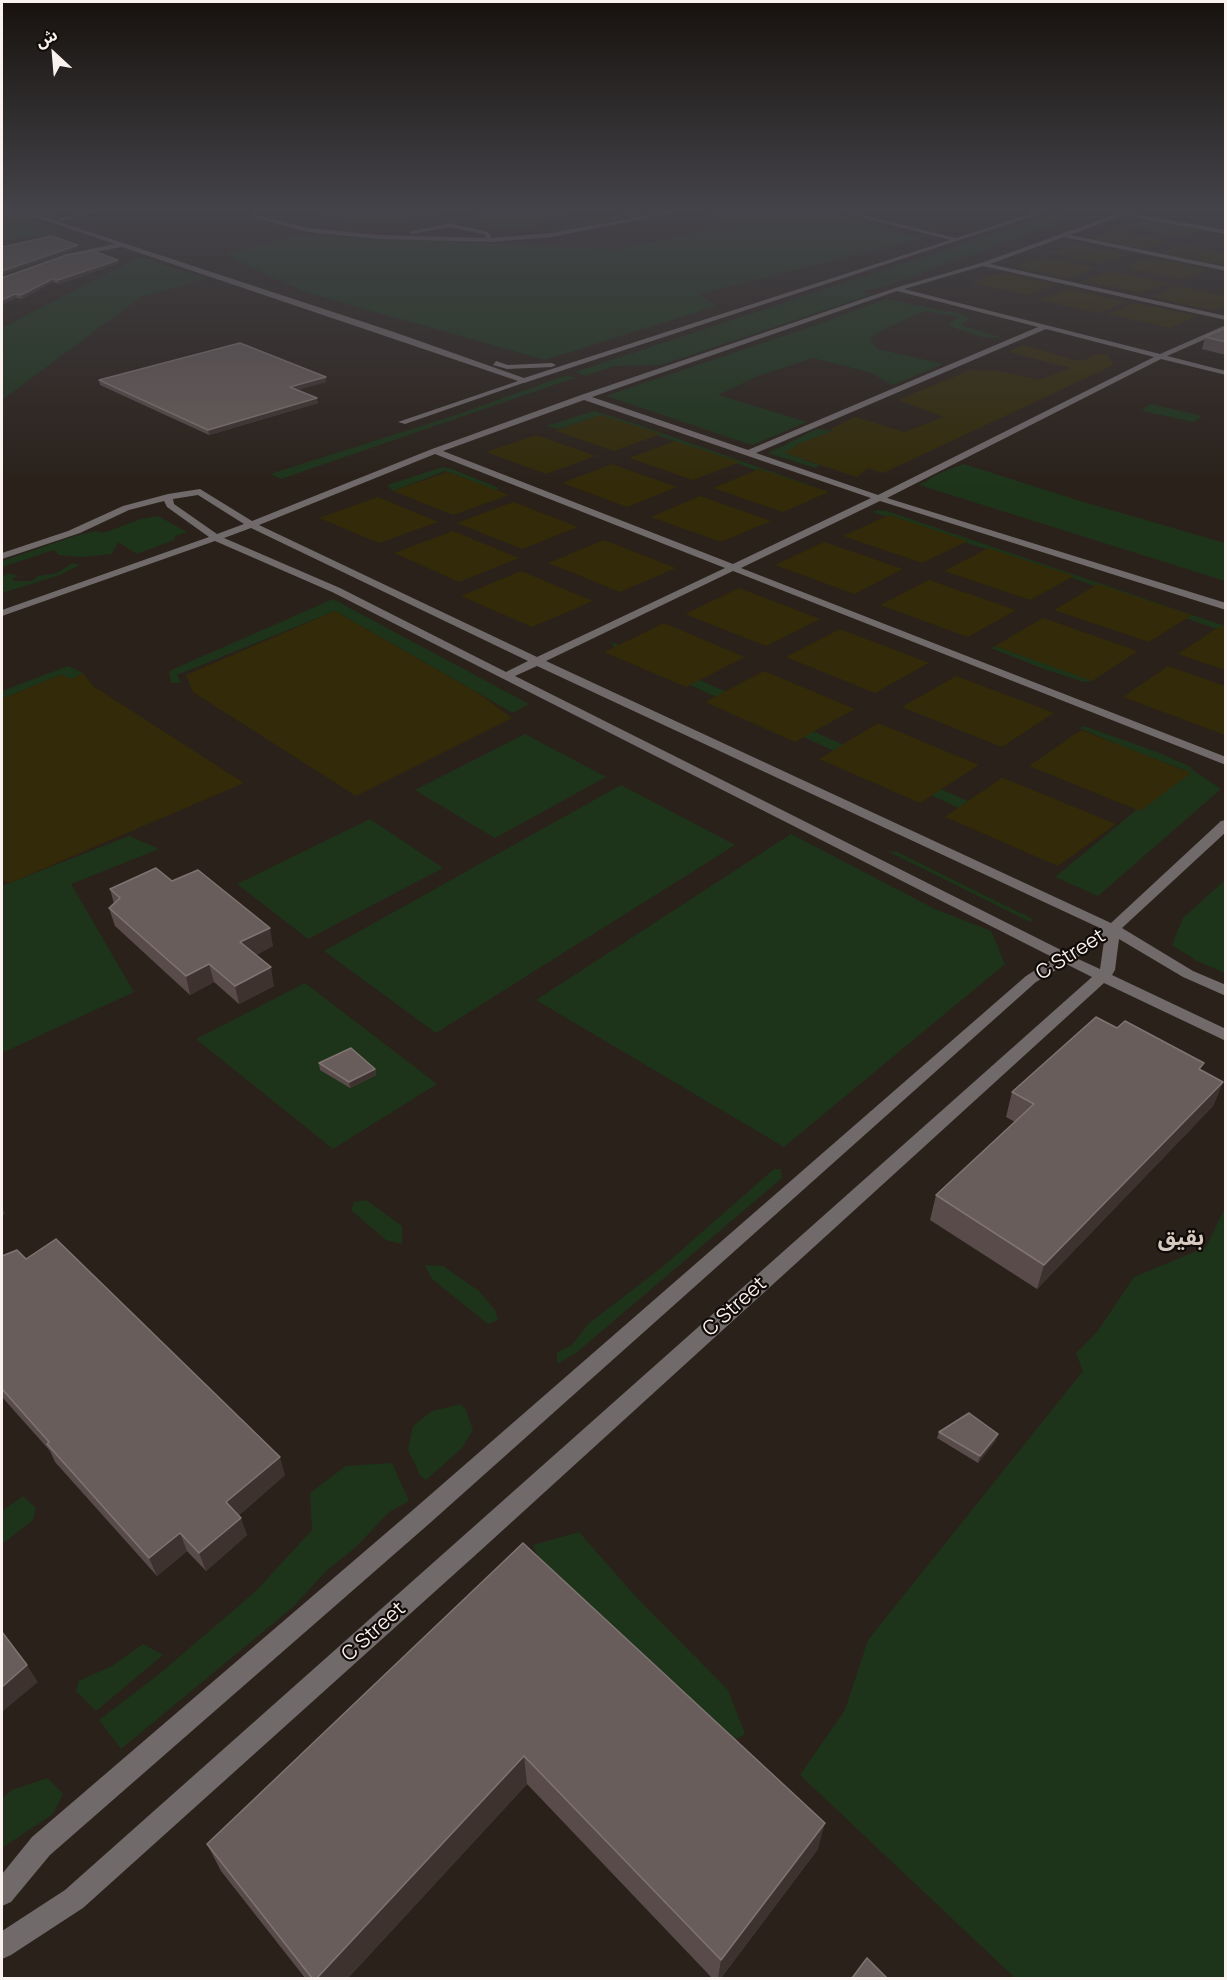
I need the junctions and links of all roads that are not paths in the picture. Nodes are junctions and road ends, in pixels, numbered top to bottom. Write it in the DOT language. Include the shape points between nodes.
graph roads {
  1 [pos="297,302"];
  2 [pos="319,302"];
  3 [pos="768,302"];
  4 [pos="858,302"];
  5 [pos="951,302"];
  6 [pos="1156,302"];
  7 [pos="1226,318"];
  8 [pos="1047,326"];
  9 [pos="1226,327"];
  10 [pos="607,355"];
  11 [pos="1161,356"];
  12 [pos="1226,373"];
  13 [pos="524,381"];
  14 [pos="584,397"];
  15 [pos="402,422"];
  16 [pos="435,451"];
  17 [pos="749,453"];
  18 [pos="879,498"];
  19 [pos="169,501"];
  20 [pos="251,525"];
  21 [pos="215,537"];
  22 [pos="2,556"];
  23 [pos="729,568"];
  24 [pos="365,579"];
  25 [pos="336,590"];
  26 [pos="1226,607"];
  27 [pos="2,613"];
  28 [pos="536,661"];
  29 [pos="506,676"];
  30 [pos="1226,761"];
  31 [pos="1226,824"];
  32 [pos="1113,929"];
  33 [pos="1065,958"];
  34 [pos="1102,976"];
  35 [pos="1226,991"];
  36 [pos="1226,1036"];
  37 [pos="2,1893"];
  38 [pos="2,1946"];
  1 -- 13 [label="street"];
  2 -- 10 [label="street" via="507,367 543,367"];
  3 -- 10 [label="street"];
  4 -- 14 [label="street"];
  5 -- 8 [label="street"];
  6 -- 7 [label="street"];
  8 -- 11 [label="street"];
  8 -- 17 [label="street"];
  9 -- 11 [label="street"];
  10 -- 13 [label="street"];
  11 -- 12 [label="street"];
  11 -- 18 [label="street"];
  13 -- 15 [label="lane"];
  14 -- 16 [label="street"];
  14 -- 17 [label="street"];
  16 -- 20 [label="street"];
  16 -- 23 [label="street"];
  17 -- 18 [label="street"];
  18 -- 23 [label="street"];
  18 -- 26 [label="street"];
  19 -- 20 [label="street" via="200,492"];
  19 -- 21 [label="street"];
  19 -- 22 [label="street"];
  20 -- 21 [label="street"];
  20 -- 24 [label="street"];
  21 -- 25 [label="street"];
  21 -- 27 [label="street"];
  23 -- 28 [label="street"];
  23 -- 30 [label="street"];
  24 -- 25 [label="street"];
  24 -- 28 [label="street"];
  25 -- 29 [label="street"];
  28 -- 29 [label="street"];
  28 -- 32 [label="street"];
  29 -- 33 [label="street"];
  31 -- 32 [label="street"];
  32 -- 33 [label="street, C Street"];
  32 -- 34 [label="street, C Street" via="1108,970"];
  32 -- 35 [label="street" via="1188,974"];
  33 -- 34 [label="street"];
  33 -- 37 [label="street, C Street" via="1031,979 431,1509 41,1846"];
  34 -- 36 [label="street"];
  34 -- 38 [label="street, C Street" via="83,1892"];
}
